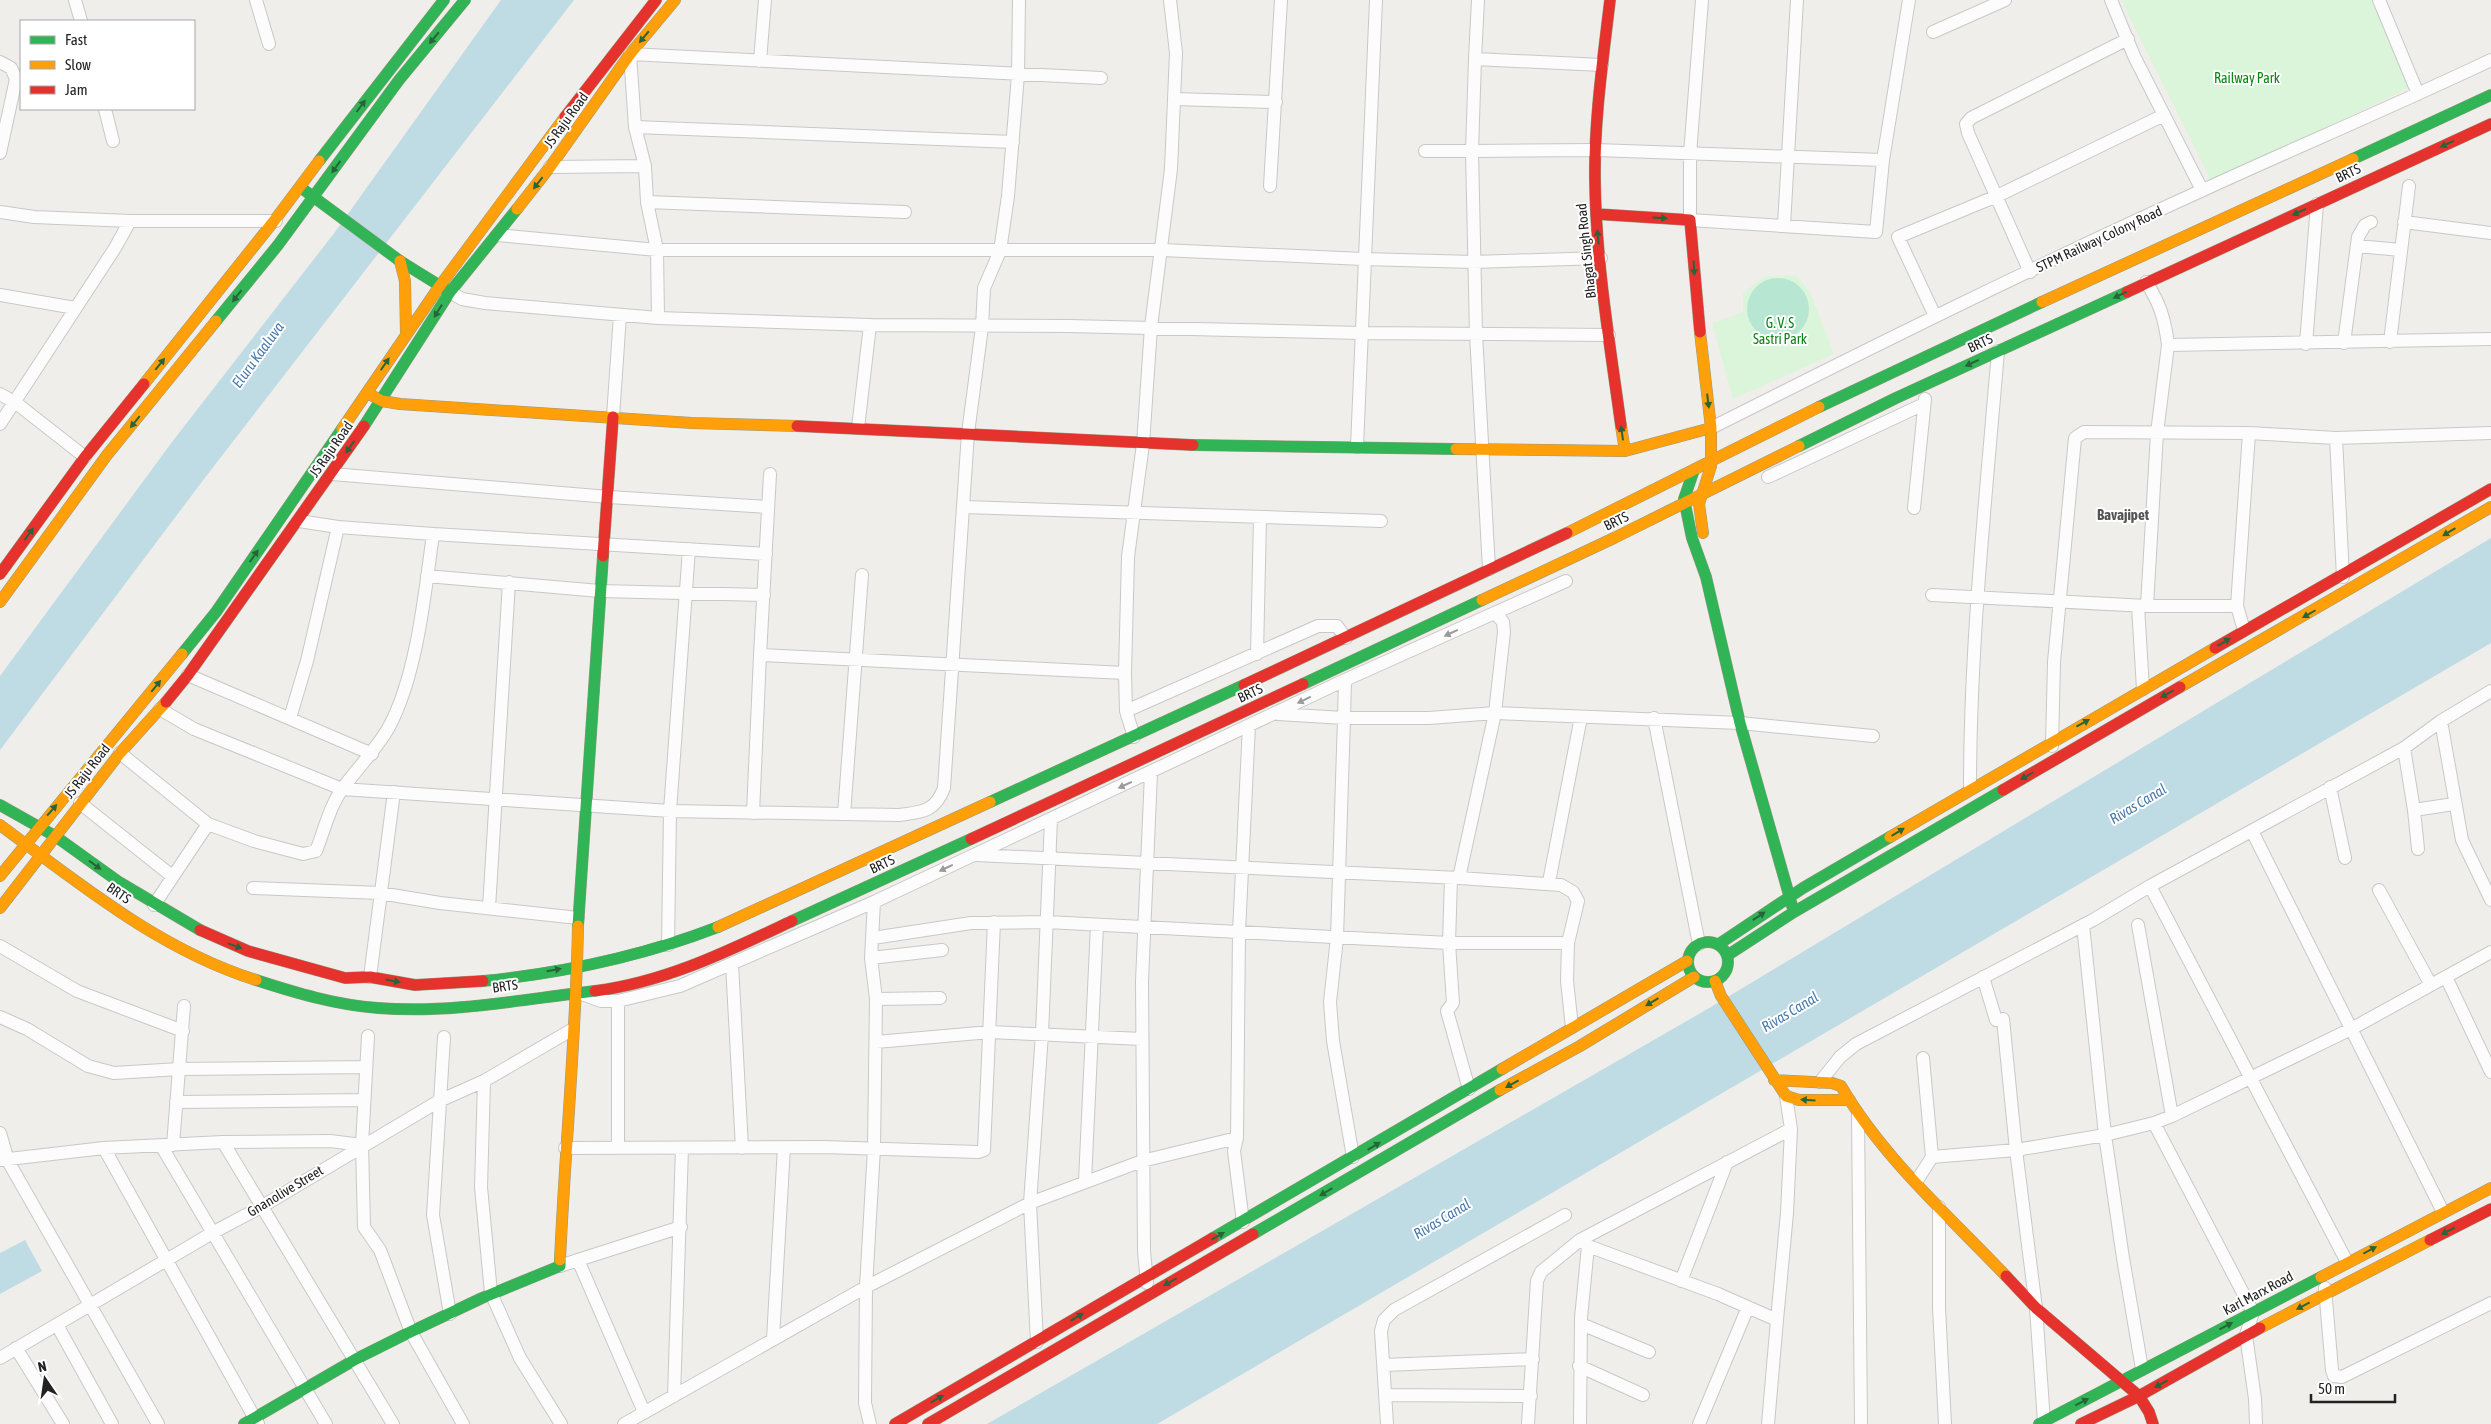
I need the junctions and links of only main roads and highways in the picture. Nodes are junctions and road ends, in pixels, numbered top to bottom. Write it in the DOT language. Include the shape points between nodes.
graph roads {
  1 [pos="444,0"];
  2 [pos="465,0"];
  3 [pos="656,0"];
  4 [pos="675,0"];
  5 [pos="1610,0"];
  6 [pos="2491,95"];
  7 [pos="2491,124"];
  8 [pos="299,187"];
  9 [pos="314,197"];
  10 [pos="1596,214"];
  11 [pos="400,261"];
  12 [pos="444,289"];
  13 [pos="406,334"];
  14 [pos="366,392"];
  15 [pos="382,401"];
  16 [pos="613,417"];
  17 [pos="1712,428"];
  18 [pos="1625,451"];
  19 [pos="1712,461"];
  20 [pos="1694,470"];
  21 [pos="2491,489"];
  22 [pos="1700,495"];
  23 [pos="1684,504"];
  24 [pos="2491,507"];
  25 [pos="0,574"];
  26 [pos="1706,577"];
  27 [pos="0,602"];
  28 [pos="0,805"];
  29 [pos="0,825"];
  30 [pos="38,827"];
  31 [pos="55,836"];
  32 [pos="25,844"];
  33 [pos="40,855"];
  34 [pos="0,876"];
  35 [pos="1788,897"];
  36 [pos="0,908"];
  37 [pos="1794,912"];
  38 [pos="1719,944"];
  39 [pos="1728,955"];
  40 [pos="1687,962"];
  41 [pos="578,965"];
  42 [pos="1694,977"];
  43 [pos="1715,981"];
  44 [pos="577,992"];
  45 [pos="1772,1077"];
  46 [pos="1850,1100"];
  47 [pos="2491,1188"];
  48 [pos="2491,1209"];
  49 [pos="2122,1382"];
  50 [pos="2139,1396"];
  51 [pos="252,1422"];
  52 [pos="2041,1423"];
  53 [pos="895,1424"];
  54 [pos="928,1424"];
  55 [pos="2081,1424"];
  56 [pos="2153,1424"];
  8 -- 1 [label="main road, one-way"];
  2 -- 9 [label="main road, one-way" via="399,80"];
  3 -- 12 [label="main road, JS Raju Road" via="606,62"];
  4 -- 12 [label="main road, JS Raju Road, one-way" via="630,54 550,167 496,234"];
  5 -- 10 [label="main road, Bhagat Singh Road" via="1596,150"];
  6 -- 19 [label="main road" via="1894,371"];
  7 -- 22 [label="main road, BRTS, one-way" via="1927,384"];
  8 -- 9 [label="main road"];
  25 -- 8 [label="main road, one-way" via="86,457"];
  9 -- 11 [label="main road"];
  9 -- 27 [label="main road, one-way" via="107,455"];
  10 -- 17 [label="main road, one-way" via="1690,220"];
  18 -- 10 [label="main road, Bhagat Singh Road, one-way"];
  11 -- 12 [label="main road"];
  11 -- 13 [label="main road" via="405,281"];
  12 -- 13 [label="main road, JS Raju Road"];
  12 -- 15 [label="main road, JS Raju Road, one-way"];
  14 -- 13 [label="main road, JS Raju Road, one-way"];
  14 -- 15 [label="main road"];
  30 -- 14 [label="main road, JS Raju Road, one-way" via="216,612"];
  15 -- 16 [label="main road"];
  15 -- 31 [label="main road, JS Raju Road, one-way" via="188,675 120,753"];
  16 -- 18 [label="main road" via="1143,444"];
  16 -- 41 [label="main road" via="578,918"];
  17 -- 18 [label="main road"];
  17 -- 19 [label="main road"];
  19 -- 20 [label="main road"];
  19 -- 22 [label="main road"];
  20 -- 23 [label="main road" via="1685,491"];
  20 -- 41 [label="main road" via="1551,542 732,922 668,946"];
  35 -- 21 [label="main road, one-way" via="2052,740 2343,577"];
  22 -- 23 [label="main road, BRTS"];
  22 -- 26 [label="main road"];
  23 -- 26 [label="main road"];
  23 -- 44 [label="main road, BRTS" via="728,951 648,982"];
  24 -- 37 [label="main road, one-way"];
  26 -- 35 [label="main road" via="1740,723"];
  28 -- 30 [label="main road"];
  29 -- 32 [label="main road, BRTS"];
  30 -- 31 [label="main road"];
  30 -- 32 [label="main road, JS Raju Road"];
  31 -- 33 [label="main road, JS Raju Road"];
  31 -- 41 [label="main road, one-way" via="189,926 248,951 345,978 370,977 415,985 442,985"];
  32 -- 33 [label="main road, BRTS"];
  32 -- 34 [label="main road, JS Raju Road"];
  33 -- 36 [label="main road, JS Raju Road"];
  33 -- 44 [label="main road, BRTS" via="176,947 239,975 305,996 339,1003 414,1010 474,1006"];
  35 -- 37 [label="main road"];
  38 -- 35 [label="main road, one-way"];
  37 -- 39 [label="main road"];
  38 -- 39 [label="main road"];
  38 -- 40 [label="main road" via="1707,941 1699,944 1691,950"];
  39 -- 43 [label="main road" via="1725,973"];
  40 -- 42 [label="main road"];
  53 -- 40 [label="main road, one-way"];
  41 -- 44 [label="main road"];
  42 -- 43 [label="main road" via="1704,982"];
  42 -- 54 [label="main road, one-way"];
  43 -- 45 [label="main road"];
  44 -- 51 [label="main road" via="564,1148 560,1266 491,1293 355,1360"];
  45 -- 46 [label="main road" via="1841,1086"];
  46 -- 45 [label="main road, one-way" via="1800,1100 1786,1096"];
  46 -- 49 [label="main road" via="1858,1114 1916,1182 2036,1308"];
  49 -- 47 [label="main road, Karl Marx Road, one-way"];
  48 -- 50 [label="main road, one-way" via="2246,1336"];
  49 -- 50 [label="main road"];
  52 -- 49 [label="main road, Karl Marx Road, one-way"];
  50 -- 55 [label="main road"];
  50 -- 56 [label="main road"];
}
